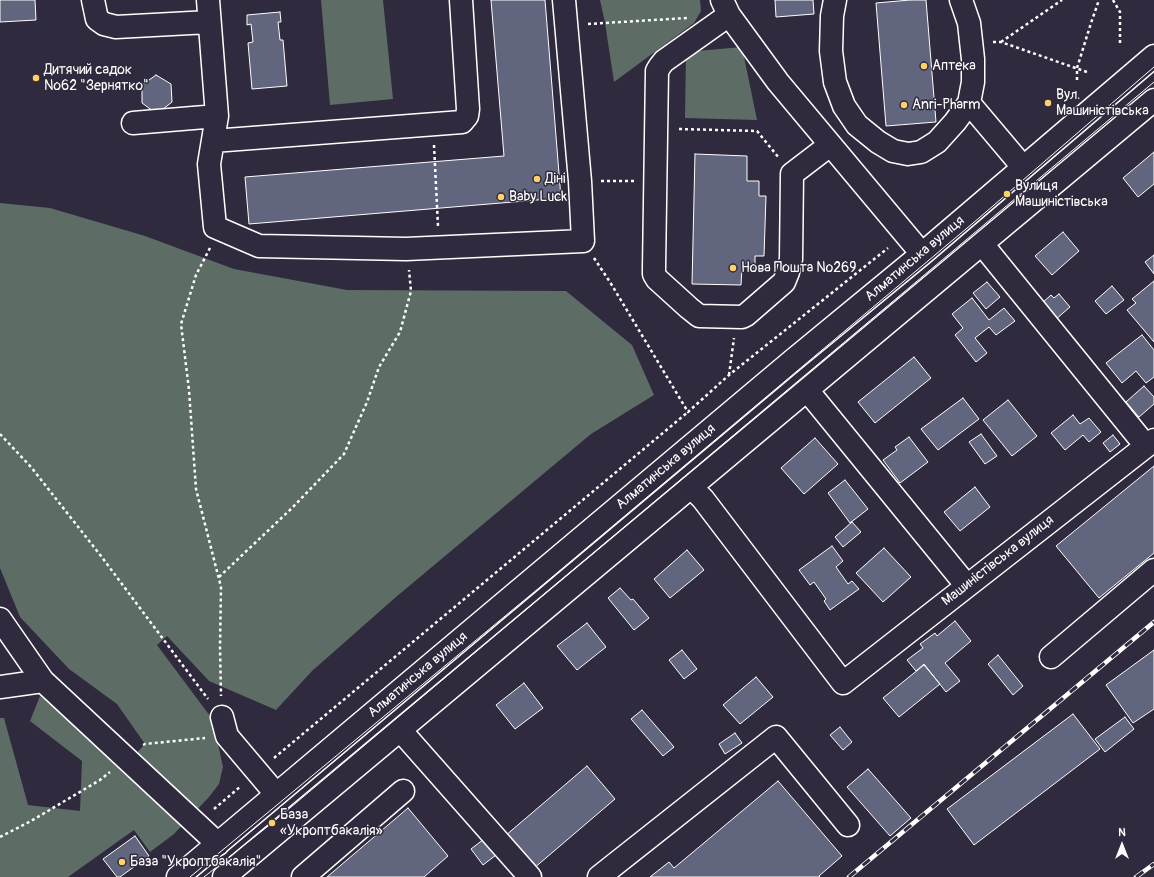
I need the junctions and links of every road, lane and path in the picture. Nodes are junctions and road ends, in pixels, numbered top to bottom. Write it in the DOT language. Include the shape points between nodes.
graph roads {
  1 [pos="93,0"];
  2 [pos="208,0"];
  3 [pos="461,0"];
  4 [pos="564,0"];
  5 [pos="835,0"];
  6 [pos="961,0"];
  7 [pos="1062,0"];
  8 [pos="1099,0"];
  9 [pos="1112,0"];
  10 [pos="725,7"];
  11 [pos="690,17"];
  12 [pos="209,22"];
  13 [pos="566,26"];
  14 [pos="971,40"];
  15 [pos="1001,42"];
  16 [pos="1120,45"];
  17 [pos="1154,56"];
  18 [pos="1077,68"];
  19 [pos="1087,72"];
  20 [pos="1077,80"];
  21 [pos="1154,100"];
  22 [pos="969,103"];
  23 [pos="217,116"];
  24 [pos="133,123"];
  25 [pos="433,125"];
  26 [pos="656,129"];
  27 [pos="213,141"];
  28 [pos="830,145"];
  29 [pos="1023,167"];
  30 [pos="792,174"];
  31 [pos="580,181"];
  32 [pos="655,181"];
  33 [pos="982,244"];
  34 [pos="211,245"];
  35 [pos="439,247"];
  36 [pos="406,249"];
  37 [pos="922,254"];
  38 [pos="737,317"];
  39 [pos="729,375"];
  40 [pos="807,390"];
  41 [pos="688,412"];
  42 [pos="0,434"];
  43 [pos="1150,443"];
  44 [pos="691,487"];
  45 [pos="1154,570"];
  46 [pos="219,577"];
  47 [pos="967,586"];
  48 [pos="0,619"];
  49 [pos="1051,657"];
  50 [pos="43,681"];
  51 [pos="0,687"];
  52 [pos="222,718"];
  53 [pos="401,731"];
  54 [pos="257,772"];
  55 [pos="403,791"];
  56 [pos="276,794"];
  57 [pos="214,809"];
  58 [pos="848,825"];
  59 [pos="218,844"];
  60 [pos="178,877"];
  61 [pos="224,877"];
  62 [pos="303,877"];
  63 [pos="530,877"];
  64 [pos="599,877"];
  1 -- 12 [label="street" via="96,19 110,26"];
  2 -- 12 [label="street"];
  3 -- 25 [label="street" via="467,116 462,122"];
  4 -- 13 [label="street"];
  5 -- 22 [label="street" via="831,51 835,82 844,106 857,125 878,142 893,151 908,154 921,152 938,142"];
  6 -- 14 [label="street" via="969,23"];
  7 -- 15 [label="path"];
  8 -- 18 [label="path"];
  9 -- 16 [label="path" via="1120,12"];
  10 -- 26 [label="street" via="660,66 656,77"];
  10 -- 28 [label="street" via="778,82"];
  11 -- 13 [label="path"];
  12 -- 23 [label="street"];
  13 -- 31 [label="street"];
  14 -- 15 [label="path"];
  14 -- 22 [label="street" via="973,59"];
  15 -- 18 [label="path"];
  17 -- 29 [label="street, Алматинська вулиця"];
  18 -- 19 [label="path"];
  18 -- 20 [label="path"];
  21 -- 33 [label="street"];
  22 -- 29 [label="street"];
  23 -- 24 [label="street"];
  23 -- 27 [label="street"];
  25 -- 27 [label="street"];
  25 -- 35 [label="path"];
  26 -- 30 [label="path" via="757,131"];
  26 -- 32 [label="street"];
  27 -- 36 [label="street" via="209,164 215,227 259,246"];
  28 -- 30 [label="street"];
  28 -- 37 [label="street"];
  29 -- 37 [label="street, Алматинська вулиця"];
  30 -- 38 [label="street" via="788,272 784,282 777,289 746,315"];
  31 -- 32 [label="path"];
  31 -- 35 [label="street" via="583,241"];
  32 -- 38 [label="street" via="656,279 700,316"];
  33 -- 40 [label="street"];
  33 -- 43 [label="street"];
  34 -- 46 [label="path" via="196,275 182,324 196,490"];
  35 -- 36 [label="street"];
  36 -- 46 [label="path" via="411,291 400,332 379,367 344,454 292,508"];
  37 -- 56 [label="street, Алматинська вулиця"];
  38 -- 39 [label="path"];
  40 -- 44 [label="street"];
  40 -- 47 [label="street"];
  41 -- 54 [label="path"];
  42 -- 52 [label="path" via="31,467 101,556"];
  43 -- 47 [label="street, Машиністівська вулиця"];
  44 -- 47 [label="street, Машиністівська вулиця" via="843,683"];
  44 -- 53 [label="street"];
  45 -- 49 [label="street"];
  46 -- 52 [label="path"];
  48 -- 50 [label="street"];
  50 -- 51 [label="street"];
  50 -- 59 [label="street"];
  52 -- 54 [label="street" via="228,736"];
  53 -- 61 [label="street"];
  53 -- 63 [label="street"];
  54 -- 56 [label="street"];
  54 -- 57 [label="path"];
  55 -- 62 [label="street"];
  56 -- 59 [label="street, Алматинська вулиця"];
  58 -- 64 [label="street" via="776,737"];
  59 -- 60 [label="street, Алматинська вулиця"];
}
